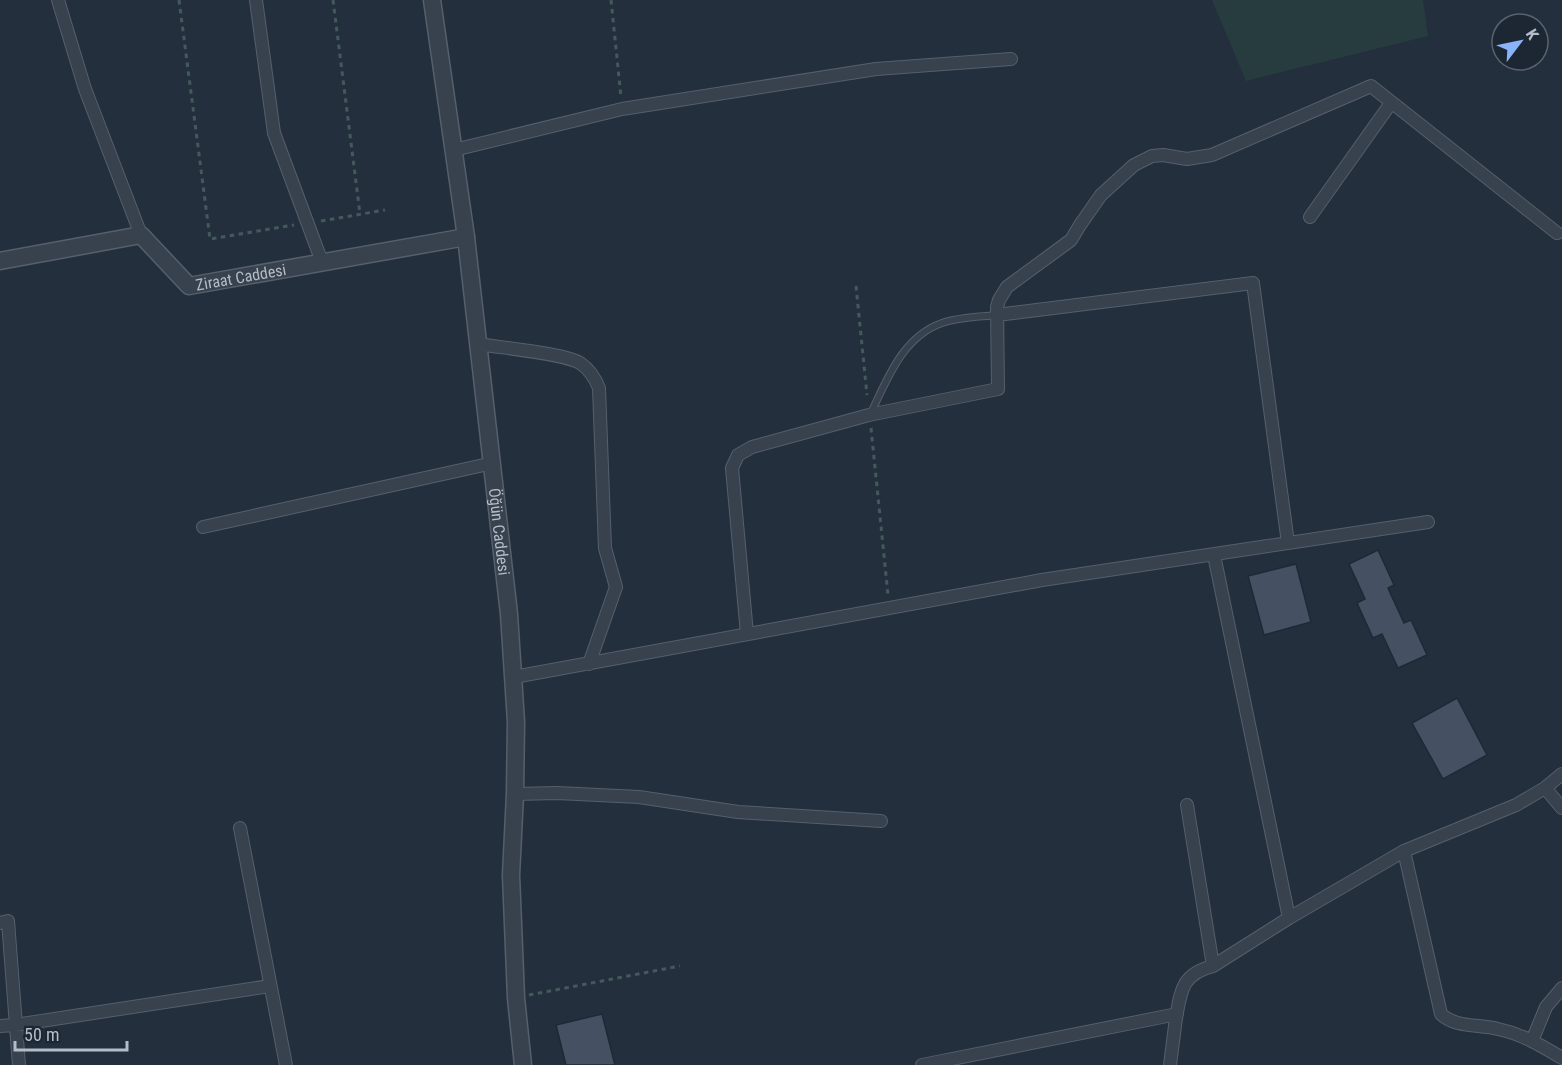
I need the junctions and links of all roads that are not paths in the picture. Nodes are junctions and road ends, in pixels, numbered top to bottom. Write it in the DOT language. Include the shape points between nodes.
graph roads {
  1 [pos="58,0"];
  2 [pos="256,0"];
  3 [pos="432,0"];
  4 [pos="1011,58"];
  5 [pos="1391,103"];
  6 [pos="454,150"];
  7 [pos="1310,217"];
  8 [pos="141,235"];
  9 [pos="1560,236"];
  10 [pos="466,237"];
  11 [pos="0,261"];
  12 [pos="322,262"];
  13 [pos="997,315"];
  14 [pos="479,344"];
  15 [pos="869,415"];
  16 [pos="493,463"];
  17 [pos="1428,522"];
  18 [pos="203,527"];
  19 [pos="1288,543"];
  20 [pos="1214,555"];
  21 [pos="747,634"];
  22 [pos="589,664"];
  23 [pos="514,677"];
  24 [pos="1562,774"];
  25 [pos="1545,788"];
  26 [pos="515,794"];
  27 [pos="1187,805"];
  28 [pos="1562,808"];
  29 [pos="881,821"];
  30 [pos="240,828"];
  31 [pos="1404,851"];
  32 [pos="1289,918"];
  33 [pos="0,923"];
  34 [pos="1213,966"];
  35 [pos="270,986"];
  36 [pos="1562,988"];
  37 [pos="1177,1014"];
  38 [pos="15,1025"];
  39 [pos="0,1026"];
  40 [pos="1532,1041"];
  41 [pos="1562,1058"];
  42 [pos="19,1065"];
  43 [pos="286,1065"];
  44 [pos="524,1065"];
  45 [pos="922,1065"];
  46 [pos="1170,1065"];
  1 -- 8 [label="street" via="85,89"];
  2 -- 12 [label="street" via="274,133"];
  3 -- 6 [label="street, Öğün Caddesi"];
  4 -- 6 [label="street" via="876,69 622,109"];
  5 -- 7 [label="street"];
  5 -- 9 [label="street"];
  5 -- 13 [label="street" via="1371,86 1212,155 1187,159 1163,155 1142,160 1101,195 1071,240 1007,286"];
  6 -- 10 [label="street, Öğün Caddesi"];
  8 -- 11 [label="street"];
  8 -- 12 [label="street, Ziraat Caddesi" via="189,286"];
  10 -- 12 [label="street, Ziraat Caddesi"];
  10 -- 14 [label="street, Öğün Caddesi"];
  13 -- 15 [label="lane" via="947,322 919,337 891,370"];
  13 -- 15 [label="street" via="998,388"];
  13 -- 19 [label="street" via="1252,283"];
  14 -- 16 [label="street, Öğün Caddesi"];
  14 -- 22 [label="street" via="570,358 586,367 598,388 605,548 616,587"];
  15 -- 21 [label="street" via="752,447 734,461"];
  16 -- 18 [label="street"];
  16 -- 23 [label="street, Öğün Caddesi"];
  17 -- 19 [label="street"];
  19 -- 20 [label="street"];
  20 -- 21 [label="street" via="1042,580"];
  20 -- 32 [label="street"];
  21 -- 22 [label="street"];
  22 -- 23 [label="street"];
  23 -- 26 [label="street, Öğün Caddesi"];
  24 -- 25 [label="street"];
  25 -- 28 [label="street"];
  25 -- 31 [label="street" via="1516,805"];
  26 -- 29 [label="street" via="598,794 738,812"];
  26 -- 44 [label="street, Öğün Caddesi" via="511,875 516,998"];
  27 -- 34 [label="street"];
  30 -- 35 [label="street"];
  31 -- 32 [label="street"];
  31 -- 40 [label="street" via="1441,1014 1458,1023 1500,1029"];
  32 -- 34 [label="street"];
  33 -- 38 [label="street" via="8,921"];
  34 -- 37 [label="street" via="1200,969 1185,983"];
  35 -- 38 [label="street"];
  35 -- 43 [label="street"];
  36 -- 40 [label="street" via="1546,1007"];
  37 -- 45 [label="street"];
  37 -- 46 [label="street"];
  38 -- 39 [label="street"];
  38 -- 42 [label="street"];
  40 -- 41 [label="street"];
}
